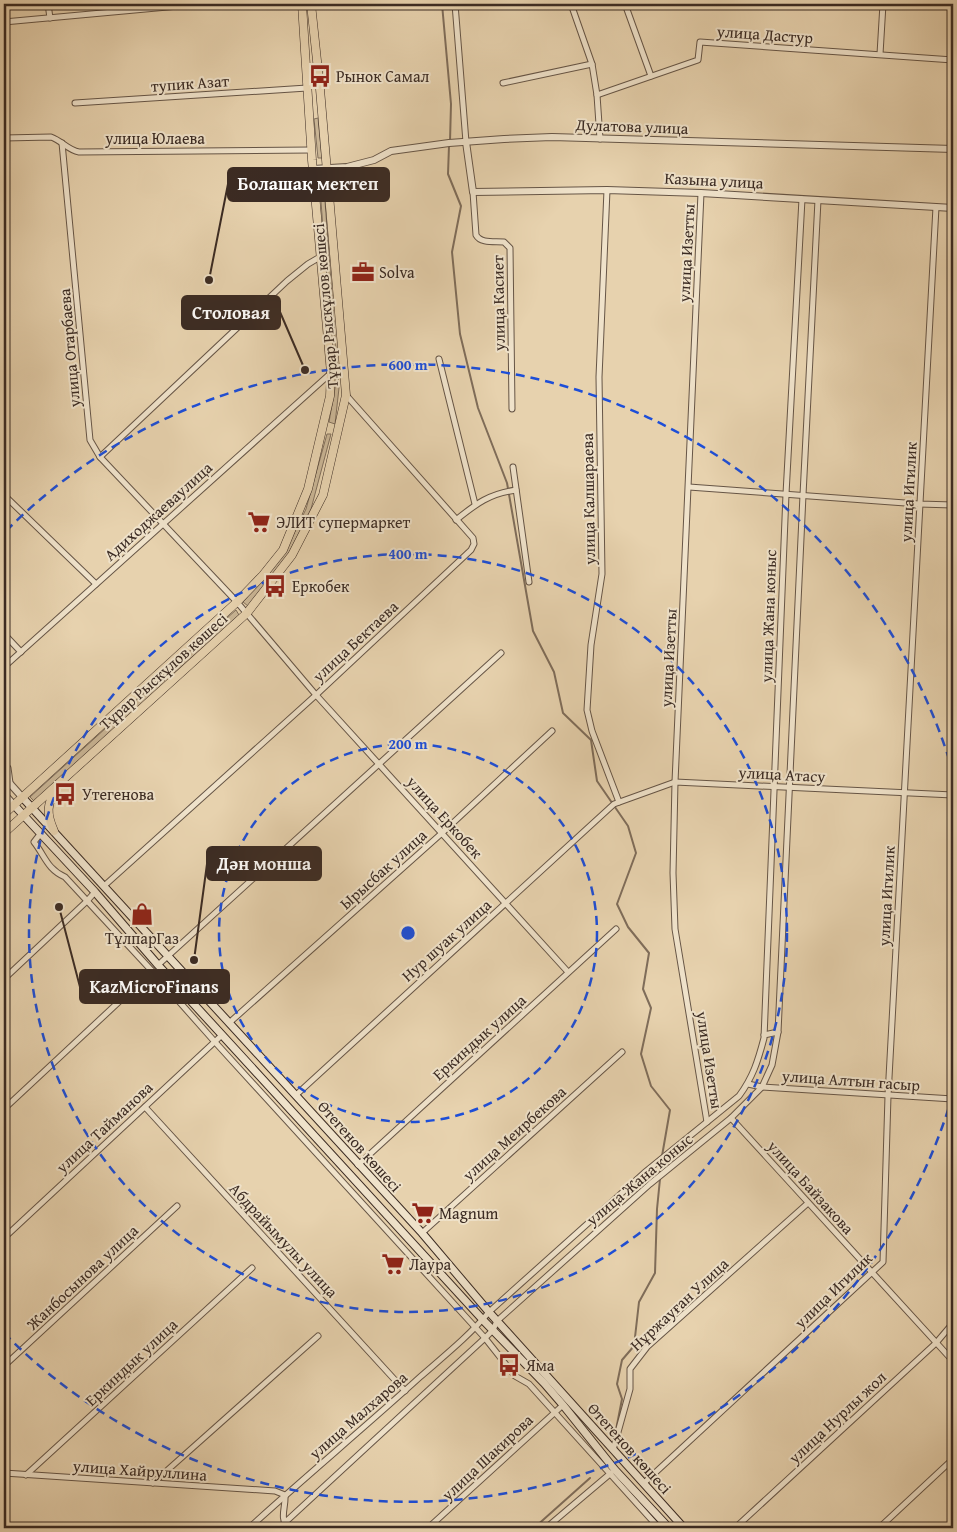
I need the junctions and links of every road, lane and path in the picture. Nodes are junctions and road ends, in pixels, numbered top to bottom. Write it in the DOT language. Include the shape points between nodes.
graph roads {
  1 [pos="48,4"];
  2 [pos="200,4"];
  3 [pos="302,4"];
  4 [pos="311,4"];
  5 [pos="456,4"];
  6 [pos="571,4"];
  7 [pos="625,4"];
  8 [pos="883,4"];
  9 [pos="50,18"];
  10 [pos="4,22"];
  11 [pos="880,54"];
  12 [pos="953,60"];
  13 [pos="592,64"];
  14 [pos="651,76"];
  15 [pos="502,83"];
  16 [pos="307,88"];
  17 [pos="597,95"];
  18 [pos="75,103"];
  19 [pos="4,138"];
  20 [pos="600,139"];
  21 [pos="466,142"];
  22 [pos="62,143"];
  23 [pos="953,149"];
  24 [pos="311,150"];
  25 [pos="313,168"];
  26 [pos="327,168"];
  27 [pos="607,190"];
  28 [pos="473,192"];
  29 [pos="702,193"];
  30 [pos="802,199"];
  31 [pos="818,200"];
  32 [pos="936,207"];
  33 [pos="953,208"];
  34 [pos="320,257"];
  35 [pos="439,359"];
  36 [pos="330,373"];
  37 [pos="346,395"];
  38 [pos="512,409"];
  39 [pos="323,426"];
  40 [pos="338,429"];
  41 [pos="100,457"];
  42 [pos="513,467"];
  43 [pos="689,487"];
  44 [pos="516,490"];
  45 [pos="786,494"];
  46 [pos="4,495"];
  47 [pos="802,495"];
  48 [pos="475,504"];
  49 [pos="919,504"];
  50 [pos="953,505"];
  51 [pos="456,520"];
  52 [pos="163,522"];
  53 [pos="528,582"];
  54 [pos="96,584"];
  55 [pos="237,602"];
  56 [pos="247,613"];
  57 [pos="4,634"];
  58 [pos="21,652"];
  59 [pos="501,653"];
  60 [pos="4,668"];
  61 [pos="163,669"];
  62 [pos="173,680"];
  63 [pos="316,695"];
  64 [pos="552,731"];
  65 [pos="4,762"];
  66 [pos="380,765"];
  67 [pos="4,777"];
  68 [pos="675,782"];
  69 [pos="10,784"];
  70 [pos="57,785"];
  71 [pos="774,786"];
  72 [pos="790,786"];
  73 [pos="904,792"];
  74 [pos="4,794"];
  75 [pos="953,795"];
  76 [pos="22,797"];
  77 [pos="617,803"];
  78 [pos="14,805"];
  79 [pos="32,808"];
  80 [pos="4,814"];
  81 [pos="24,815"];
  82 [pos="54,831"];
  83 [pos="4,833"];
  84 [pos="41,833"];
  85 [pos="442,833"];
  86 [pos="104,886"];
  87 [pos="95,892"];
  88 [pos="87,902"];
  89 [pos="506,903"];
  90 [pos="616,929"];
  91 [pos="168,956"];
  92 [pos="158,965"];
  93 [pos="152,970"];
  94 [pos="568,972"];
  95 [pos="4,979"];
  96 [pos="229,1023"];
  97 [pos="778,1032"];
  98 [pos="222,1035"];
  99 [pos="764,1035"];
  100 [pos="241,1036"];
  101 [pos="215,1042"];
  102 [pos="232,1046"];
  103 [pos="622,1052"];
  104 [pos="748,1084"];
  105 [pos="762,1087"];
  106 [pos="296,1095"];
  107 [pos="888,1096"];
  108 [pos="953,1099"];
  109 [pos="145,1107"];
  110 [pos="4,1109"];
  111 [pos="731,1118"];
  112 [pos="707,1122"];
  113 [pos="358,1165"];
  114 [pos="808,1203"];
  115 [pos="177,1206"];
  116 [pos="422,1233"];
  117 [pos="4,1238"];
  118 [pos="252,1268"];
  119 [pos="872,1273"];
  120 [pos="490,1312"];
  121 [pos="482,1320"];
  122 [pos="498,1320"];
  123 [pos="953,1323"];
  124 [pos="476,1327"];
  125 [pos="493,1330"];
  126 [pos="318,1336"];
  127 [pos="485,1338"];
  128 [pos="936,1343"];
  129 [pos="953,1361"];
  130 [pos="4,1366"];
  131 [pos="405,1391"];
  132 [pos="563,1405"];
  133 [pos="554,1412"];
  134 [pos="613,1450"];
  135 [pos="953,1459"];
  136 [pos="612,1472"];
  137 [pos="4,1473"];
  138 [pos="26,1475"];
  139 [pos="153,1483"];
  140 [pos="644,1483"];
  141 [pos="285,1495"];
  142 [pos="678,1522"];
  143 [pos="286,1526"];
  144 [pos="249,1528"];
  145 [pos="279,1528"];
  146 [pos="428,1528"];
  147 [pos="546,1528"];
  148 [pos="659,1528"];
  149 [pos="670,1528"];
  150 [pos="684,1528"];
  151 [pos="735,1528"];
  152 [pos="879,1528"];
  1 -- 9 [label="street"];
  2 -- 9 [label="street"];
  3 -- 16 [label="main road, Тұрар Рыскұлов көшесі"];
  4 -- 26 [label="main road, Тұрар Рыскұлов көшесі"];
  5 -- 21 [label="street"];
  6 -- 13 [label="street"];
  7 -- 14 [label="street"];
  8 -- 11 [label="street"];
  9 -- 10 [label="street"];
  11 -- 12 [label="street, улица Дастур"];
  11 -- 14 [label="street, улица Дастур" via="700,42 698,60"];
  13 -- 15 [label="street"];
  13 -- 17 [label="street"];
  14 -- 17 [label="street, улица Дастур"];
  16 -- 18 [label="street, тупик Азат"];
  16 -- 24 [label="main road, Тұрар Рыскұлов көшесі"];
  17 -- 20 [label="street"];
  19 -- 22 [label="street, улица Юлаева" via="51,138"];
  20 -- 21 [label="street, Дулатова улица" via="552,137"];
  20 -- 23 [label="street, Дулатова улица"];
  21 -- 26 [label="street, Дулатова улица" via="390,151 374,160"];
  21 -- 28 [label="street"];
  22 -- 24 [label="street, улица Юлаева" via="79,152"];
  22 -- 41 [label="street, улица Отарбаева" via="90,440"];
  24 -- 25 [label="main road, Тұрар Рыскұлов көшесі"];
  25 -- 26 [label="street, Дулатова улица"];
  25 -- 34 [label="main road, Тұрар Рыскұлов көшесі"];
  26 -- 37 [label="main road, Тұрар Рыскұлов көшесі"];
  27 -- 28 [label="street, Казына улица"];
  27 -- 29 [label="street, Казына улица"];
  27 -- 77 [label="street, улица Калшараева" via="598,378 602,574 591,645 587,710"];
  28 -- 38 [label="street, улица Касиет" via="478,239 504,242 510,248"];
  29 -- 30 [label="street, Казына улица"];
  29 -- 43 [label="street, улица Изетты"];
  30 -- 31 [label="street, Казына улица"];
  30 -- 45 [label="street, улица Жана коныс"];
  31 -- 32 [label="street, Казына улица"];
  31 -- 47 [label="street, улица Жана коныс"];
  32 -- 33 [label="street, Казына улица"];
  32 -- 49 [label="street, улица Игилик"];
  34 -- 36 [label="main road, Тұрар Рыскұлов көшесі"];
  34 -- 41 [label="street" via="287,281"];
  35 -- 48 [label="street"];
  36 -- 39 [label="main road, Тұрар Рыскұлов көшесі" via="330,396"];
  36 -- 52 [label="street, Адиходжаеваулица"];
  37 -- 40 [label="main road, Тұрар Рыскұлов көшесі"];
  37 -- 51 [label="street, улица Бектаева"];
  39 -- 40 [label="main road"];
  39 -- 55 [label="main road, Тұрар Рыскұлов көшесі" via="309,485 282,550 263,576"];
  40 -- 56 [label="main road, Тұрар Рыскұлов көшесі" via="323,495 292,555"];
  41 -- 52 [label="street, улица Отарбаева"];
  42 -- 44 [label="street"];
  43 -- 45 [label="street"];
  43 -- 68 [label="street, улица Изетты"];
  44 -- 48 [label="street"];
  44 -- 53 [label="street"];
  45 -- 47 [label="street"];
  45 -- 71 [label="street, улица Жана коныс"];
  46 -- 54 [label="street"];
  47 -- 49 [label="street"];
  47 -- 72 [label="street, улица Жана коныс"];
  48 -- 51 [label="street"];
  49 -- 50 [label="street"];
  49 -- 73 [label="street, улица Игилик"];
  51 -- 63 [label="street, улица Бектаева" via="473,538 471,550"];
  52 -- 54 [label="street, Адиходжаеваулица"];
  52 -- 55 [label="street, улица Еркобек"];
  54 -- 58 [label="street, Адиходжаеваулица"];
  55 -- 56 [label="street, улица Еркобек"];
  55 -- 61 [label="main road, Тұрар Рыскұлов көшесі"];
  56 -- 62 [label="main road, Тұрар Рыскұлов көшесі"];
  56 -- 63 [label="street, улица Еркобек"];
  57 -- 58 [label="street"];
  58 -- 60 [label="street, Адиходжаеваулица"];
  59 -- 66 [label="street"];
  61 -- 62 [label="main road"];
  61 -- 76 [label="main road, Тұрар Рыскұлов көшесі"];
  62 -- 70 [label="main road, Тұрар Рыскұлов көшесі"];
  63 -- 66 [label="street, улица Еркобек"];
  63 -- 86 [label="street, улица Бектаева"];
  64 -- 85 [label="street, Ырысбак улица"];
  65 -- 69 [label="street" via="10,774"];
  66 -- 85 [label="street, улица Еркобек"];
  66 -- 91 [label="street"];
  67 -- 69 [label="street"];
  68 -- 71 [label="street, улица Атасу"];
  68 -- 77 [label="street, улица Атасу"];
  68 -- 112 [label="street, улица Изетты" via="675,929"];
  69 -- 76 [label="street"];
  70 -- 79 [label="main road, Тұрар Рыскұлов көшесі"];
  70 -- 82 [label="main road" via="48,808 48,818"];
  71 -- 72 [label="street, улица Атасу"];
  71 -- 99 [label="street, улица Жана коныс"];
  72 -- 73 [label="street, улица Атасу"];
  72 -- 97 [label="street, улица Жана коныс"];
  73 -- 75 [label="street, улица Атасу"];
  73 -- 107 [label="street, улица Игилик"];
  74 -- 78 [label="street"];
  76 -- 78 [label="main road, Тұрар Рыскұлов көшесі"];
  76 -- 79 [label="main road, Өтегенов көшесі"];
  77 -- 89 [label="street, Нур шуак улица"];
  78 -- 80 [label="main road, Тұрар Рыскұлов көшесі"];
  78 -- 81 [label="main road, Өтегенов көшесі"];
  79 -- 81 [label="main road, Тұрар Рыскұлов көшесі"];
  79 -- 82 [label="main road, Өтегенов көшесі"];
  81 -- 83 [label="main road, Тұрар Рыскұлов көшесі"];
  81 -- 84 [label="main road, Өтегенов көшесі"];
  82 -- 86 [label="main road, Өтегенов көшесі"];
  84 -- 87 [label="main road, Өтегенов көшесі"];
  84 -- 88 [label="street" via="34,842 44,860"];
  85 -- 89 [label="street, улица Еркобек"];
  85 -- 96 [label="street, Ырысбак улица"];
  86 -- 91 [label="main road, Өтегенов көшесі"];
  87 -- 88 [label="street"];
  87 -- 92 [label="main road, Өтегенов көшесі"];
  88 -- 93 [label="street"];
  88 -- 95 [label="street"];
  89 -- 94 [label="street, улица Еркобек"];
  89 -- 106 [label="street, Нур шуак улица"];
  90 -- 94 [label="street, Еркиндык улица"];
  91 -- 92 [label="street"];
  91 -- 96 [label="main road, Өтегенов көшесі"];
  92 -- 98 [label="main road, Өтегенов көшесі"];
  93 -- 101 [label="street"];
  93 -- 110 [label="street"];
  94 -- 113 [label="street, Еркиндык улица"];
  96 -- 100 [label="main road, Өтегенов көшесі"];
  97 -- 99 [label="street"];
  97 -- 105 [label="street, улица Жана коныс" via="772,1064"];
  98 -- 101 [label="street, улица Тайманова"];
  98 -- 102 [label="main road, Өтегенов көшесі"];
  99 -- 104 [label="street, улица Жана коныс" via="758,1063"];
  100 -- 102 [label="street"];
  100 -- 106 [label="main road, Өтегенов көшесі"];
  101 -- 109 [label="street, улица Тайманова"];
  101 -- 124 [label="street"];
  102 -- 121 [label="main road, Өтегенов көшесі"];
  103 -- 116 [label="street, улица Меирбекова"];
  104 -- 105 [label="street, улица Алтын гасыр"];
  104 -- 112 [label="street, улица Жана коныс" via="739,1096"];
  105 -- 107 [label="street, улица Алтын гасыр"];
  105 -- 111 [label="street, улица Жана коныс"];
  106 -- 113 [label="main road, Өтегенов көшесі"];
  107 -- 108 [label="street, улица Алтын гасыр"];
  107 -- 119 [label="street, улица Игилик" via="883,1262"];
  109 -- 117 [label="street, улица Тайманова"];
  109 -- 131 [label="street, Абдрайымулы улица"];
  111 -- 114 [label="street, улица Байзакова"];
  111 -- 122 [label="street, улица Жана коныс" via="650,1184"];
  112 -- 120 [label="street, улица Жана коныс" via="644,1173"];
  113 -- 116 [label="main road, Өтегенов көшесі"];
  114 -- 119 [label="street, улица Байзакова"];
  114 -- 134 [label="street, Нұржауған Улица" via="647,1347 630,1369 630,1389"];
  115 -- 130 [label="street, Жанбосынова улица"];
  116 -- 120 [label="main road, Өтегенов көшесі"];
  118 -- 138 [label="street, Еркиндык улица"];
  119 -- 128 [label="street, улица Байзакова"];
  119 -- 140 [label="street, улица Игилик"];
  120 -- 121 [label="street, улица Жана коныс"];
  120 -- 122 [label="main road, Өтегенов көшесі"];
  121 -- 124 [label="street, улица Малхарова"];
  121 -- 125 [label="main road, Өтегенов көшесі"];
  122 -- 125 [label="street, улица Жана коныс"];
  122 -- 134 [label="main road, Өтегенов көшесі"];
  123 -- 128 [label="street, улица Нурлы жол"];
  124 -- 127 [label="street"];
  124 -- 131 [label="street, улица Малхарова"];
  125 -- 127 [label="street, улица Малхарова"];
  125 -- 132 [label="main road, Өтегенов көшесі"];
  126 -- 139 [label="street"];
  127 -- 133 [label="street" via="515,1376 529,1384"];
  127 -- 143 [label="street, улица Малхарова"];
  128 -- 129 [label="street, улица Байзакова"];
  128 -- 151 [label="street, улица Нурлы жол"];
  131 -- 141 [label="street, улица Малхарова"];
  132 -- 133 [label="street, улица Шакирова"];
  132 -- 136 [label="main road, Өтегенов көшесі"];
  133 -- 136 [label="street"];
  133 -- 146 [label="street, улица Шакирова"];
  134 -- 140 [label="main road, Өтегенов көшесі"];
  135 -- 152 [label="street"];
  136 -- 147 [label="street"];
  136 -- 148 [label="street"];
  136 -- 149 [label="main road, Өтегенов көшесі"];
  137 -- 138 [label="street, улица Хайруллина"];
  138 -- 139 [label="street, улица Хайруллина"];
  139 -- 141 [label="street, улица Хайруллина" via="275,1491"];
  140 -- 142 [label="main road, Өтегенов көшесі"];
  141 -- 143 [label="street" via="283,1516"];
  141 -- 144 [label="street, улица Малхарова"];
  142 -- 149 [label="main road"];
  142 -- 150 [label="main road, Өтегенов көшесі"];
  143 -- 145 [label="street, улица Малхарова"];
}
